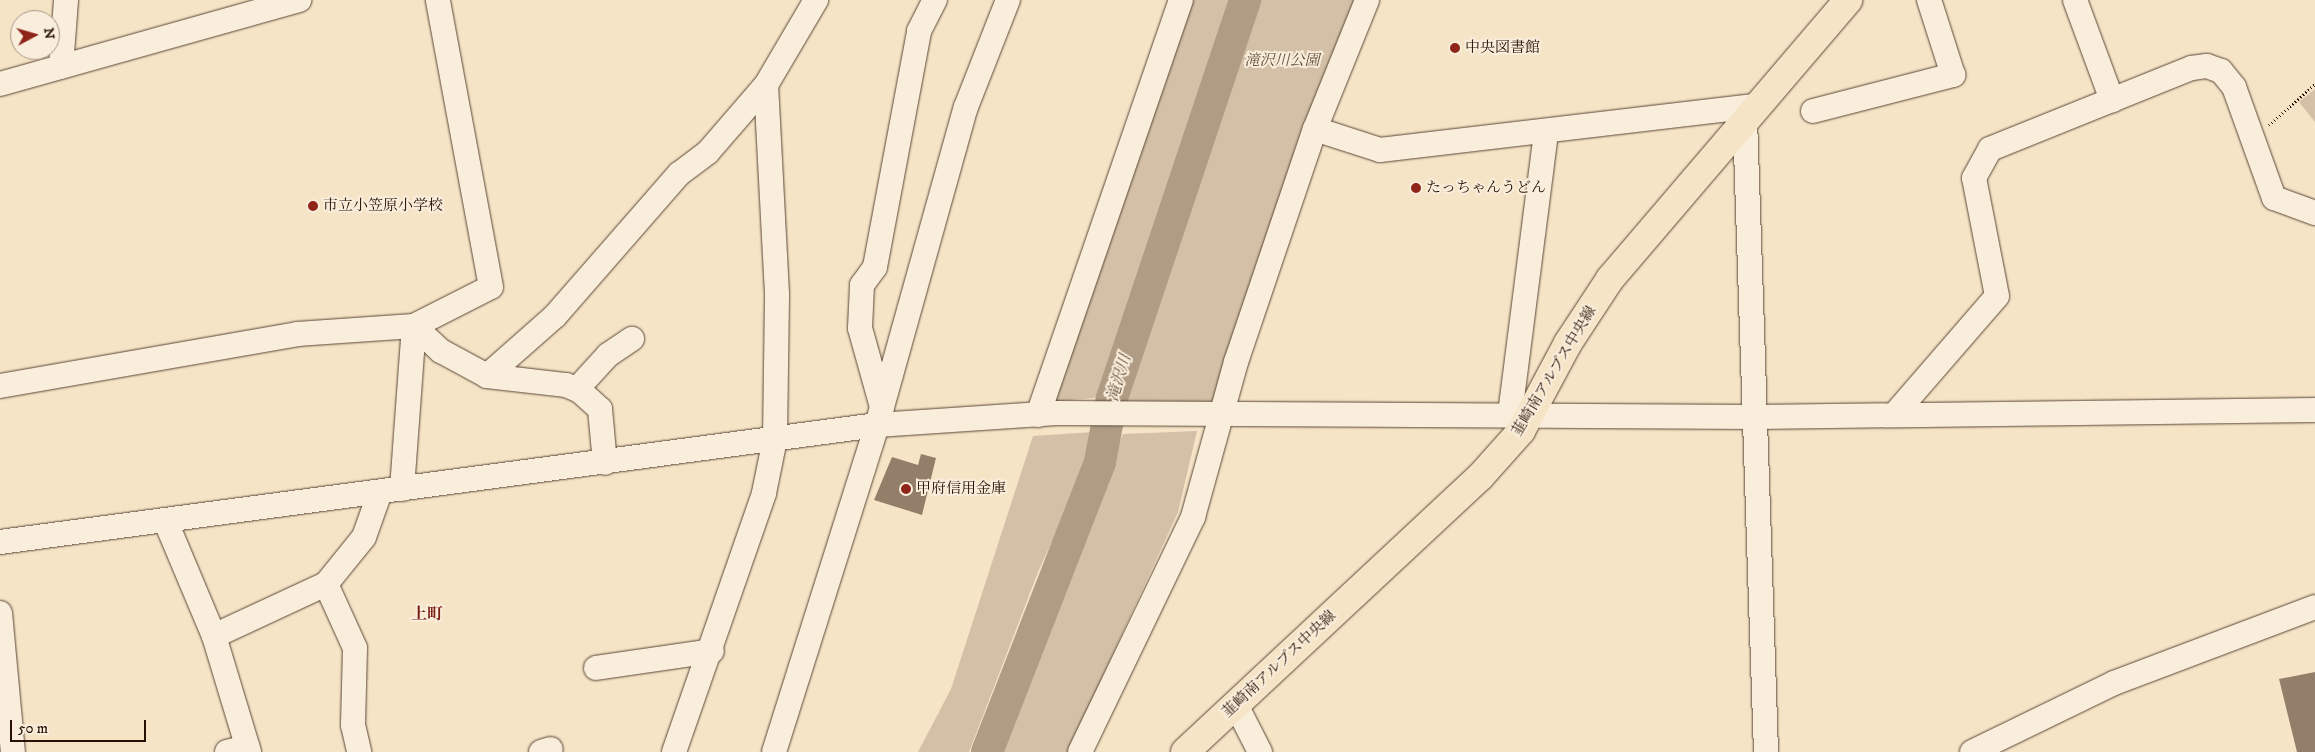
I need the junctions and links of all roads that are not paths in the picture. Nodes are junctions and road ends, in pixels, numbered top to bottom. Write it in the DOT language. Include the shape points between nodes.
graph roads {
  1 [pos="66,0"];
  2 [pos="299,0"];
  3 [pos="438,0"];
  4 [pos="816,0"];
  5 [pos="935,0"];
  6 [pos="1008,0"];
  7 [pos="1181,0"];
  8 [pos="1367,0"];
  9 [pos="1848,0"];
  10 [pos="1929,0"];
  11 [pos="2076,0"];
  12 [pos="250,6"];
  13 [pos="61,67"];
  14 [pos="0,84"];
  15 [pos="766,85"];
  16 [pos="2112,100"];
  17 [pos="1813,111"];
  18 [pos="1751,113"];
  19 [pos="1315,129"];
  20 [pos="1546,134"];
  21 [pos="2315,213"];
  22 [pos="414,326"];
  23 [pos="632,339"];
  24 [pos="487,376"];
  25 [pos="0,386"];
  26 [pos="577,389"];
  27 [pos="2315,410"];
  28 [pos="1048,414"];
  29 [pos="1521,414"];
  30 [pos="1218,415"];
  31 [pos="1894,415"];
  32 [pos="879,416"];
  33 [pos="1756,417"];
  34 [pos="775,439"];
  35 [pos="605,463"];
  36 [pos="391,490"];
  37 [pos="166,522"];
  38 [pos="0,542"];
  39 [pos="326,584"];
  40 [pos="2315,607"];
  41 [pos="0,614"];
  42 [pos="214,636"];
  43 [pos="712,651"];
  44 [pos="596,668"];
  45 [pos="1236,705"];
  46 [pos="241,750"];
  47 [pos="1190,750"];
  48 [pos="13,752"];
  49 [pos="359,752"];
  50 [pos="674,752"];
  51 [pos="774,752"];
  52 [pos="1080,752"];
  53 [pos="1260,752"];
  54 [pos="1766,752"];
  55 [pos="1972,752"];
  1 -- 13 [label="street"];
  2 -- 12 [label="street"];
  3 -- 22 [label="street" via="491,287"];
  4 -- 15 [label="street"];
  5 -- 32 [label="street" via="919,31 875,267 862,285 860,328"];
  6 -- 32 [label="street" via="966,107"];
  7 -- 28 [label="street"];
  8 -- 19 [label="street"];
  9 -- 18 [label="main road, 韮崎南アルプス中央線"];
  10 -- 17 [label="street" via="1953,75"];
  11 -- 16 [label="street"];
  12 -- 13 [label="street"];
  13 -- 14 [label="street"];
  15 -- 24 [label="street" via="708,152 679,174 645,211 555,316"];
  15 -- 34 [label="street" via="777,294"];
  16 -- 21 [label="street" via="2192,68 2208,66 2221,71 2234,87 2255,137 2274,198"];
  16 -- 31 [label="street" via="1990,149 1981,159 1974,178 1997,296"];
  18 -- 20 [label="street"];
  18 -- 29 [label="main road, 韮崎南アルプス中央線" via="1610,279"];
  18 -- 33 [label="street"];
  19 -- 20 [label="street" via="1380,150"];
  19 -- 30 [label="street"];
  20 -- 29 [label="street"];
  22 -- 24 [label="street" via="441,351"];
  22 -- 25 [label="street" via="297,334"];
  22 -- 36 [label="street"];
  23 -- 26 [label="street" via="608,355"];
  24 -- 26 [label="street"];
  26 -- 35 [label="street" via="600,409"];
  27 -- 31 [label="street"];
  28 -- 30 [label="street"];
  28 -- 32 [label="street"];
  29 -- 30 [label="street"];
  29 -- 33 [label="street"];
  29 -- 45 [label="main road, 韮崎南アルプス中央線" via="1480,477"];
  30 -- 52 [label="street" via="1193,517"];
  31 -- 33 [label="street"];
  32 -- 34 [label="street"];
  32 -- 51 [label="street"];
  33 -- 54 [label="street"];
  34 -- 35 [label="street"];
  34 -- 43 [label="street" via="764,493"];
  35 -- 36 [label="street"];
  36 -- 37 [label="street"];
  36 -- 39 [label="street" via="364,537"];
  37 -- 38 [label="street"];
  37 -- 42 [label="street"];
  39 -- 42 [label="street"];
  39 -- 49 [label="street" via="355,648 352,725"];
  40 -- 55 [label="street" via="2123,680"];
  41 -- 48 [label="street"];
  42 -- 46 [label="street"];
  43 -- 44 [label="street"];
  43 -- 50 [label="street"];
  45 -- 47 [label="main road, 韮崎南アルプス中央線"];
  45 -- 53 [label="street"];
}
